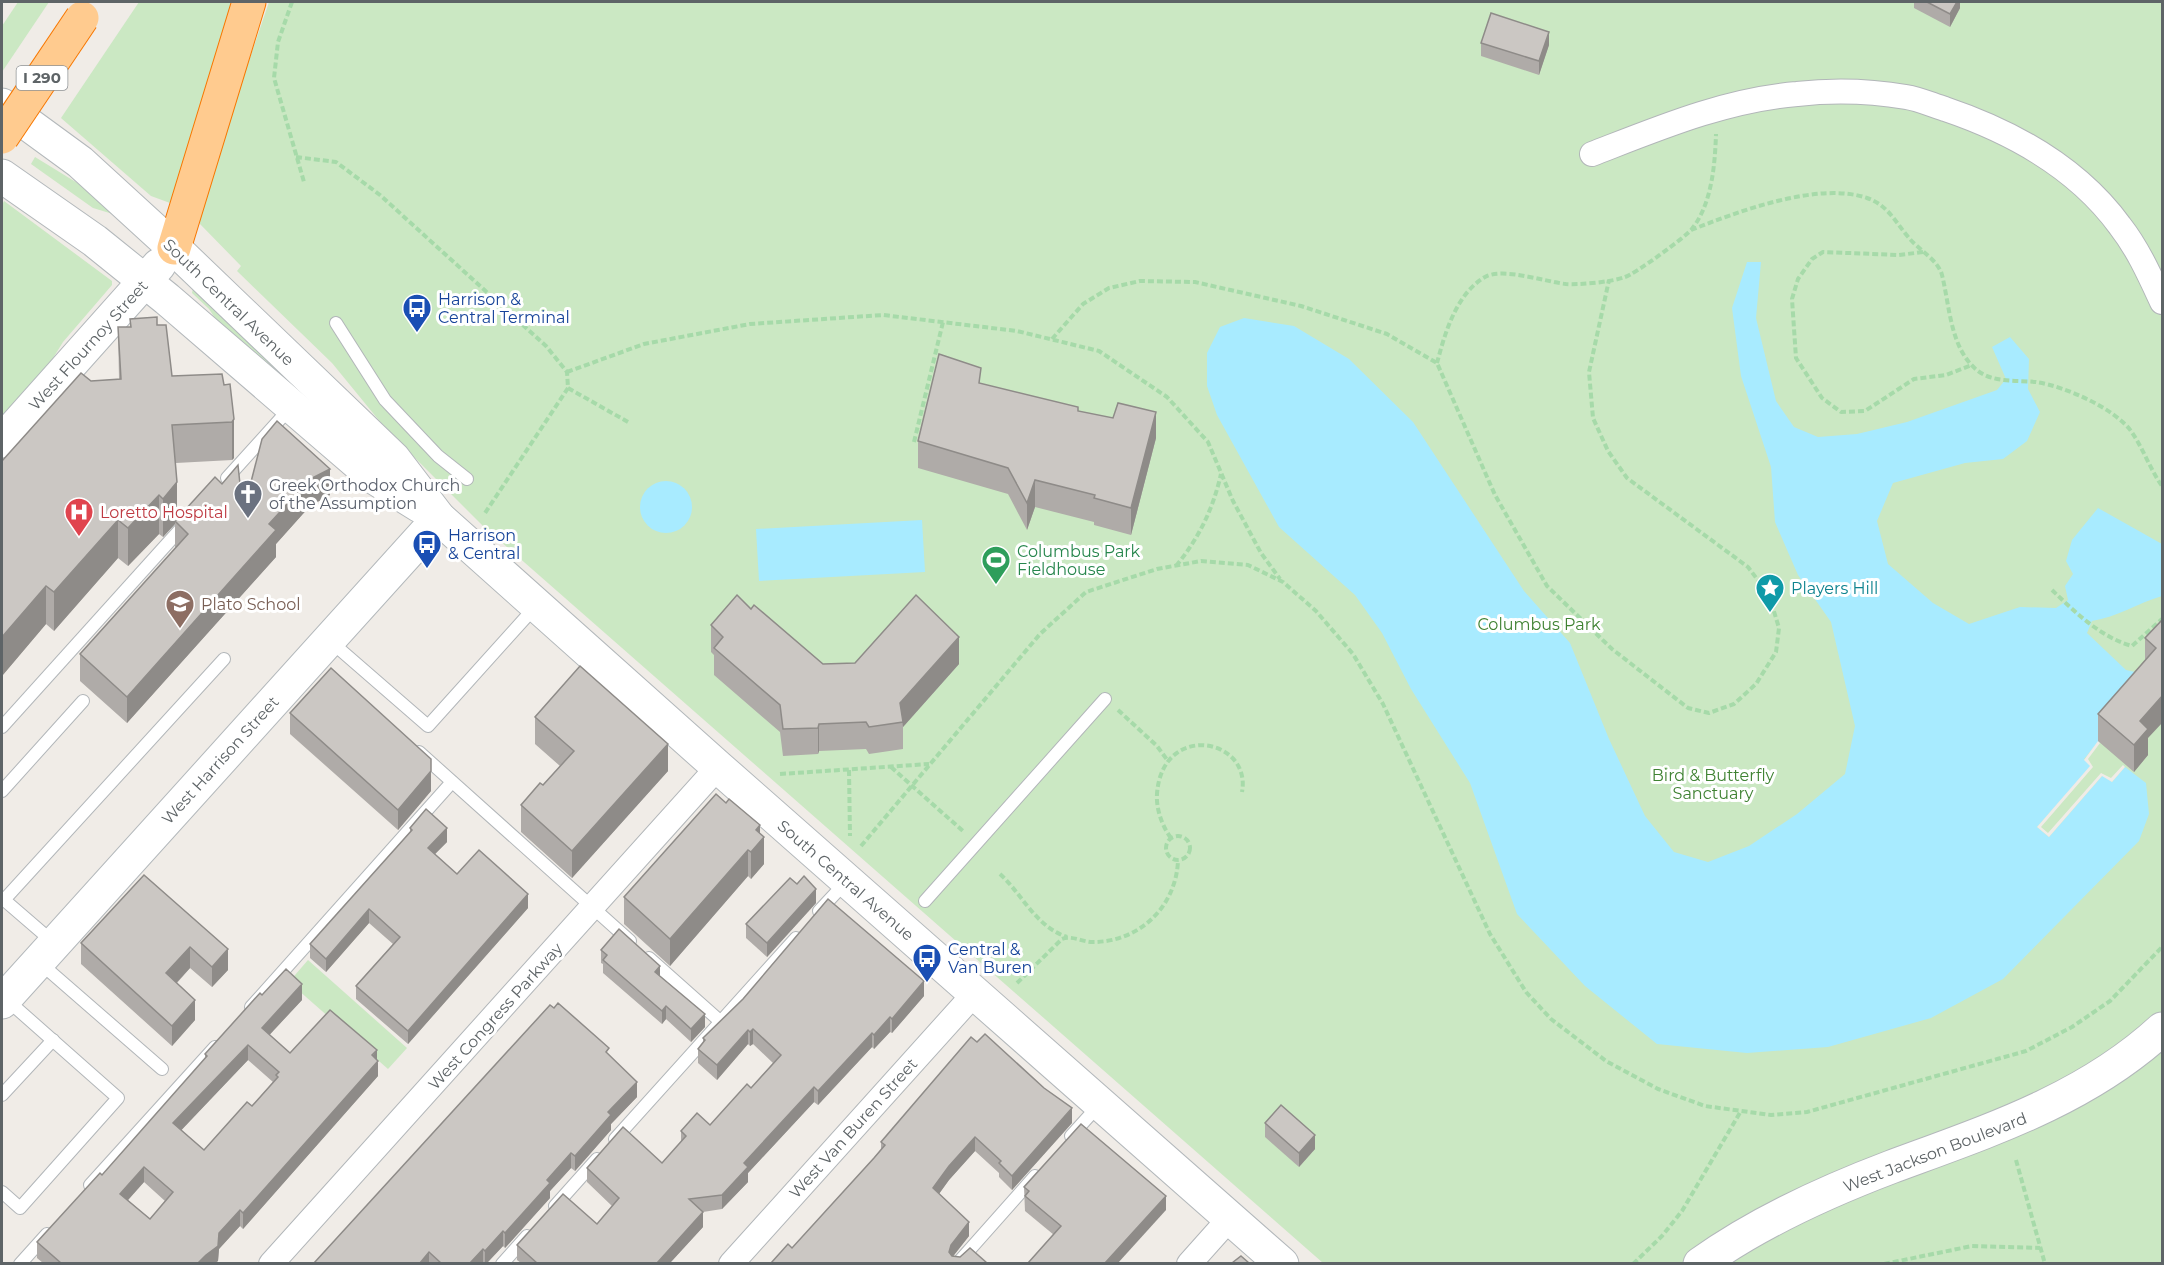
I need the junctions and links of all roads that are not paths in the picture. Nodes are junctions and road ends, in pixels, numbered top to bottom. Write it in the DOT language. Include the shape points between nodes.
graph roads {
  1 [pos="249,2"];
  2 [pos="88,10"];
  3 [pos="2,105"];
  4 [pos="2,137"];
  5 [pos="1592,154"];
  6 [pos="2,176"];
  7 [pos="174,248"];
  8 [pos="146,281"];
  9 [pos="2163,302"];
  10 [pos="336,323"];
  11 [pos="293,405"];
  12 [pos="2,441"];
  13 [pos="467,479"];
  14 [pos="217,490"];
  15 [pos="193,516"];
  16 [pos="439,518"];
  17 [pos="536,605"];
  18 [pos="321,654"];
  19 [pos="224,658"];
  20 [pos="1105,699"];
  21 [pos="83,701"];
  22 [pos="2,727"];
  23 [pos="410,745"];
  24 [pos="718,767"];
  25 [pos="452,782"];
  26 [pos="2,791"];
  27 [pos="847,881"];
  28 [pos="3,899"];
  29 [pos="925,901"];
  30 [pos="592,907"];
  31 [pos="46,952"];
  32 [pos="975,993"];
  33 [pos="3,1000"];
  34 [pos="244,1014"];
  35 [pos="721,1022"];
  36 [pos="2163,1029"];
  37 [pos="53,1040"];
  38 [pos="220,1041"];
  39 [pos="162,1069"];
  40 [pos="2,1095"];
  41 [pos="1100,1104"];
  42 [pos="1066,1142"];
  43 [pos="1042,1168"];
  44 [pos="2,1192"];
  45 [pos="85,1192"];
  46 [pos="549,1212"];
  47 [pos="1230,1218"];
  48 [pos="53,1228"];
  49 [pos="534,1229"];
  50 [pos="20,1263"];
  51 [pos="271,1263"];
  52 [pos="502,1263"];
  53 [pos="731,1263"];
  54 [pos="957,1263"];
  55 [pos="1189,1263"];
  56 [pos="1282,1263"];
  57 [pos="1700,1263"];
  1 -- 7 [label="highway"];
  2 -- 4 [label="highway, I 290, bridge"];
  3 -- 7 [label="street, South Central Avenue" via="80,162"];
  5 -- 9 [label="street" via="1693,115 1796,94 1853,91 1908,97 1969,117 2019,140 2081,184 2120,226"];
  6 -- 8 [label="street, South Central Avenue"];
  7 -- 8 [label="street, West Flournoy Street"];
  7 -- 16 [label="street, South Central Avenue" via="394,459"];
  8 -- 11 [label="street, South Central Avenue"];
  8 -- 12 [label="street, West Flournoy Street"];
  10 -- 13 [label="lane" via="385,400 438,456"];
  11 -- 14 [label="lane"];
  11 -- 16 [label="street, South Central Avenue" via="375,478"];
  15 -- 22 [label="lane"];
  16 -- 17 [label="street, South Central Avenue"];
  16 -- 18 [label="street, West Harrison Street"];
  17 -- 18 [label="lane" via="428,726"];
  17 -- 24 [label="street, South Central Avenue"];
  18 -- 31 [label="street, West Harrison Street"];
  19 -- 28 [label="lane"];
  20 -- 29 [label="lane"];
  21 -- 26 [label="lane"];
  23 -- 25 [label="lane"];
  24 -- 27 [label="street, South Central Avenue"];
  24 -- 30 [label="street, West Congress Parkway"];
  25 -- 30 [label="lane"];
  25 -- 34 [label="lane"];
  27 -- 32 [label="street, South Central Avenue"];
  27 -- 35 [label="lane"];
  28 -- 31 [label="lane"];
  30 -- 35 [label="lane"];
  30 -- 51 [label="street, West Congress Parkway"];
  31 -- 33 [label="street, West Harrison Street"];
  31 -- 39 [label="lane"];
  32 -- 41 [label="street, South Central Avenue"];
  32 -- 53 [label="street, West Van Buren Street"];
  33 -- 37 [label="lane"];
  35 -- 46 [label="lane"];
  36 -- 57 [label="street, West Jackson Boulevard" via="2119,1065 2043,1109 1824,1195"];
  37 -- 40 [label="lane"];
  37 -- 44 [label="lane" via="118,1098 20,1208"];
  38 -- 45 [label="lane"];
  41 -- 42 [label="lane"];
  41 -- 47 [label="street, South Central Avenue"];
  43 -- 54 [label="lane"];
  47 -- 55 [label="street"];
  47 -- 56 [label="street, South Central Avenue"];
  48 -- 50 [label="lane"];
  49 -- 52 [label="lane"];
}
